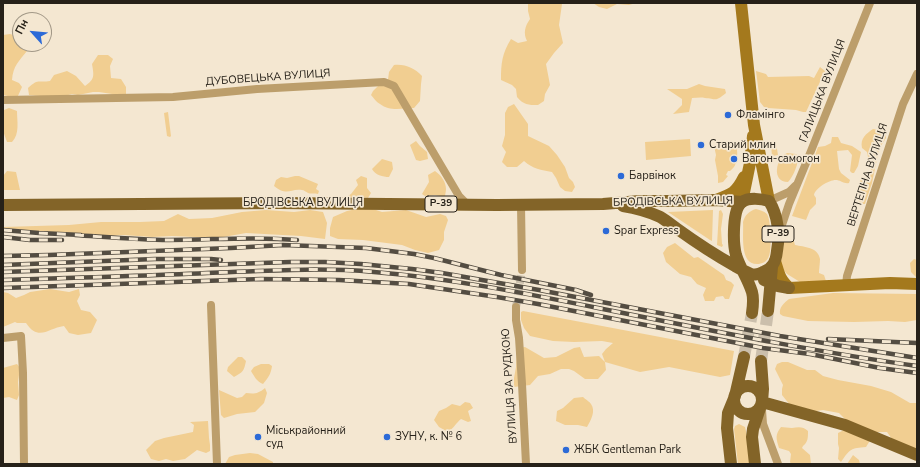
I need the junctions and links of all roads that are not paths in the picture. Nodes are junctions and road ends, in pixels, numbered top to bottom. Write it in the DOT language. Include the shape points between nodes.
graph roads {
  1 [pos="741,3"];
  2 [pos="870,3"];
  3 [pos="917,74"];
  4 [pos="3,100"];
  5 [pos="754,125"];
  6 [pos="749,167"];
  7 [pos="796,186"];
  8 [pos="716,200"];
  9 [pos="769,201"];
  10 [pos="742,202"];
  11 [pos="603,204"];
  12 [pos="3,205"];
  13 [pos="468,205"];
  14 [pos="521,205"];
  15 [pos="778,237"];
  16 [pos="774,264"];
  17 [pos="522,270"];
  18 [pos="747,272"];
  19 [pos="771,284"];
  20 [pos="917,284"];
  21 [pos="846,285"];
  22 [pos="789,288"];
  23 [pos="211,305"];
  24 [pos="516,308"];
  25 [pos="752,313"];
  26 [pos="3,338"];
  27 [pos="744,357"];
  28 [pos="760,361"];
  29 [pos="735,396"];
  30 [pos="762,402"];
  31 [pos="917,455"];
  32 [pos="24,464"];
  33 [pos="217,464"];
  34 [pos="526,464"];
  35 [pos="731,464"];
  36 [pos="755,464"];
  37 [pos="778,464"];
  1 -- 5 [label="main road"];
  2 -- 7 [label="street, ГАЛИЦЬКА ВУЛИЦЯ"];
  3 -- 21 [label="street, ВЕРТЕПНА ВУЛИЦЯ" via="903,104"];
  4 -- 13 [label="street, ДУБОВЕЦЬКА ВУЛИЦЯ" via="173,97 257,89 384,82 394,86 459,196"];
  5 -- 6 [label="main road"];
  5 -- 9 [label="main road"];
  6 -- 8 [label="main road" via="734,192"];
  6 -- 10 [label="main road"];
  7 -- 9 [label="street"];
  7 -- 15 [label="street, ГАЛИЦЬКА ВУЛИЦЯ"];
  8 -- 10 [label="main road, БРОДІВСЬКА ВУЛИЦЯ / Р-39"];
  8 -- 11 [label="main road, БРОДІВСЬКА ВУЛИЦЯ / Р-39"];
  9 -- 10 [label="main road, Р-39" via="749,199"];
  9 -- 15 [label="main road, Р-39" via="774,208"];
  10 -- 18 [label="main road" via="735,218 733,237 736,257"];
  11 -- 14 [label="main road, БРОДІВСЬКА ВУЛИЦЯ / Р-39"];
  11 -- 18 [label="main road, БРОДІВСЬКА ВУЛИЦЯ / Р-39" via="643,210 657,216 727,262"];
  12 -- 13 [label="main road, БРОДІВСЬКА ВУЛИЦЯ / Р-39"];
  13 -- 14 [label="main road, БРОДІВСЬКА ВУЛИЦЯ / Р-39"];
  14 -- 17 [label="street"];
  15 -- 16 [label="main road, Р-39" via="778,251"];
  16 -- 18 [label="main road" via="766,272"];
  16 -- 19 [label="main road"];
  16 -- 22 [label="main road, Р-39" via="782,281"];
  18 -- 19 [label="main road, БРОДІВСЬКА ВУЛИЦЯ"];
  18 -- 25 [label="main road" via="752,293"];
  19 -- 22 [label="main road, БРОДІВСЬКА ВУЛИЦЯ"];
  19 -- 22 [label="main road" via="768,308 774,298"];
  20 -- 21 [label="main road"];
  21 -- 22 [label="main road"];
  23 -- 33 [label="street"];
  24 -- 34 [label="street, ВУЛИЦЯ ЗА РУДКОЮ"];
  26 -- 32 [label="street" via="21,336"];
  27 -- 29 [label="main road"];
  28 -- 30 [label="main road"];
  29 -- 30 [label="main road" via="741,388 751,386 760,392"];
  29 -- 30 [label="main road" via="736,407 744,413 755,412"];
  29 -- 35 [label="main road" via="727,423"];
  30 -- 31 [label="main road" via="845,425"];
  30 -- 36 [label="main road" via="752,437"];
  30 -- 37 [label="street" via="762,424"];
}
